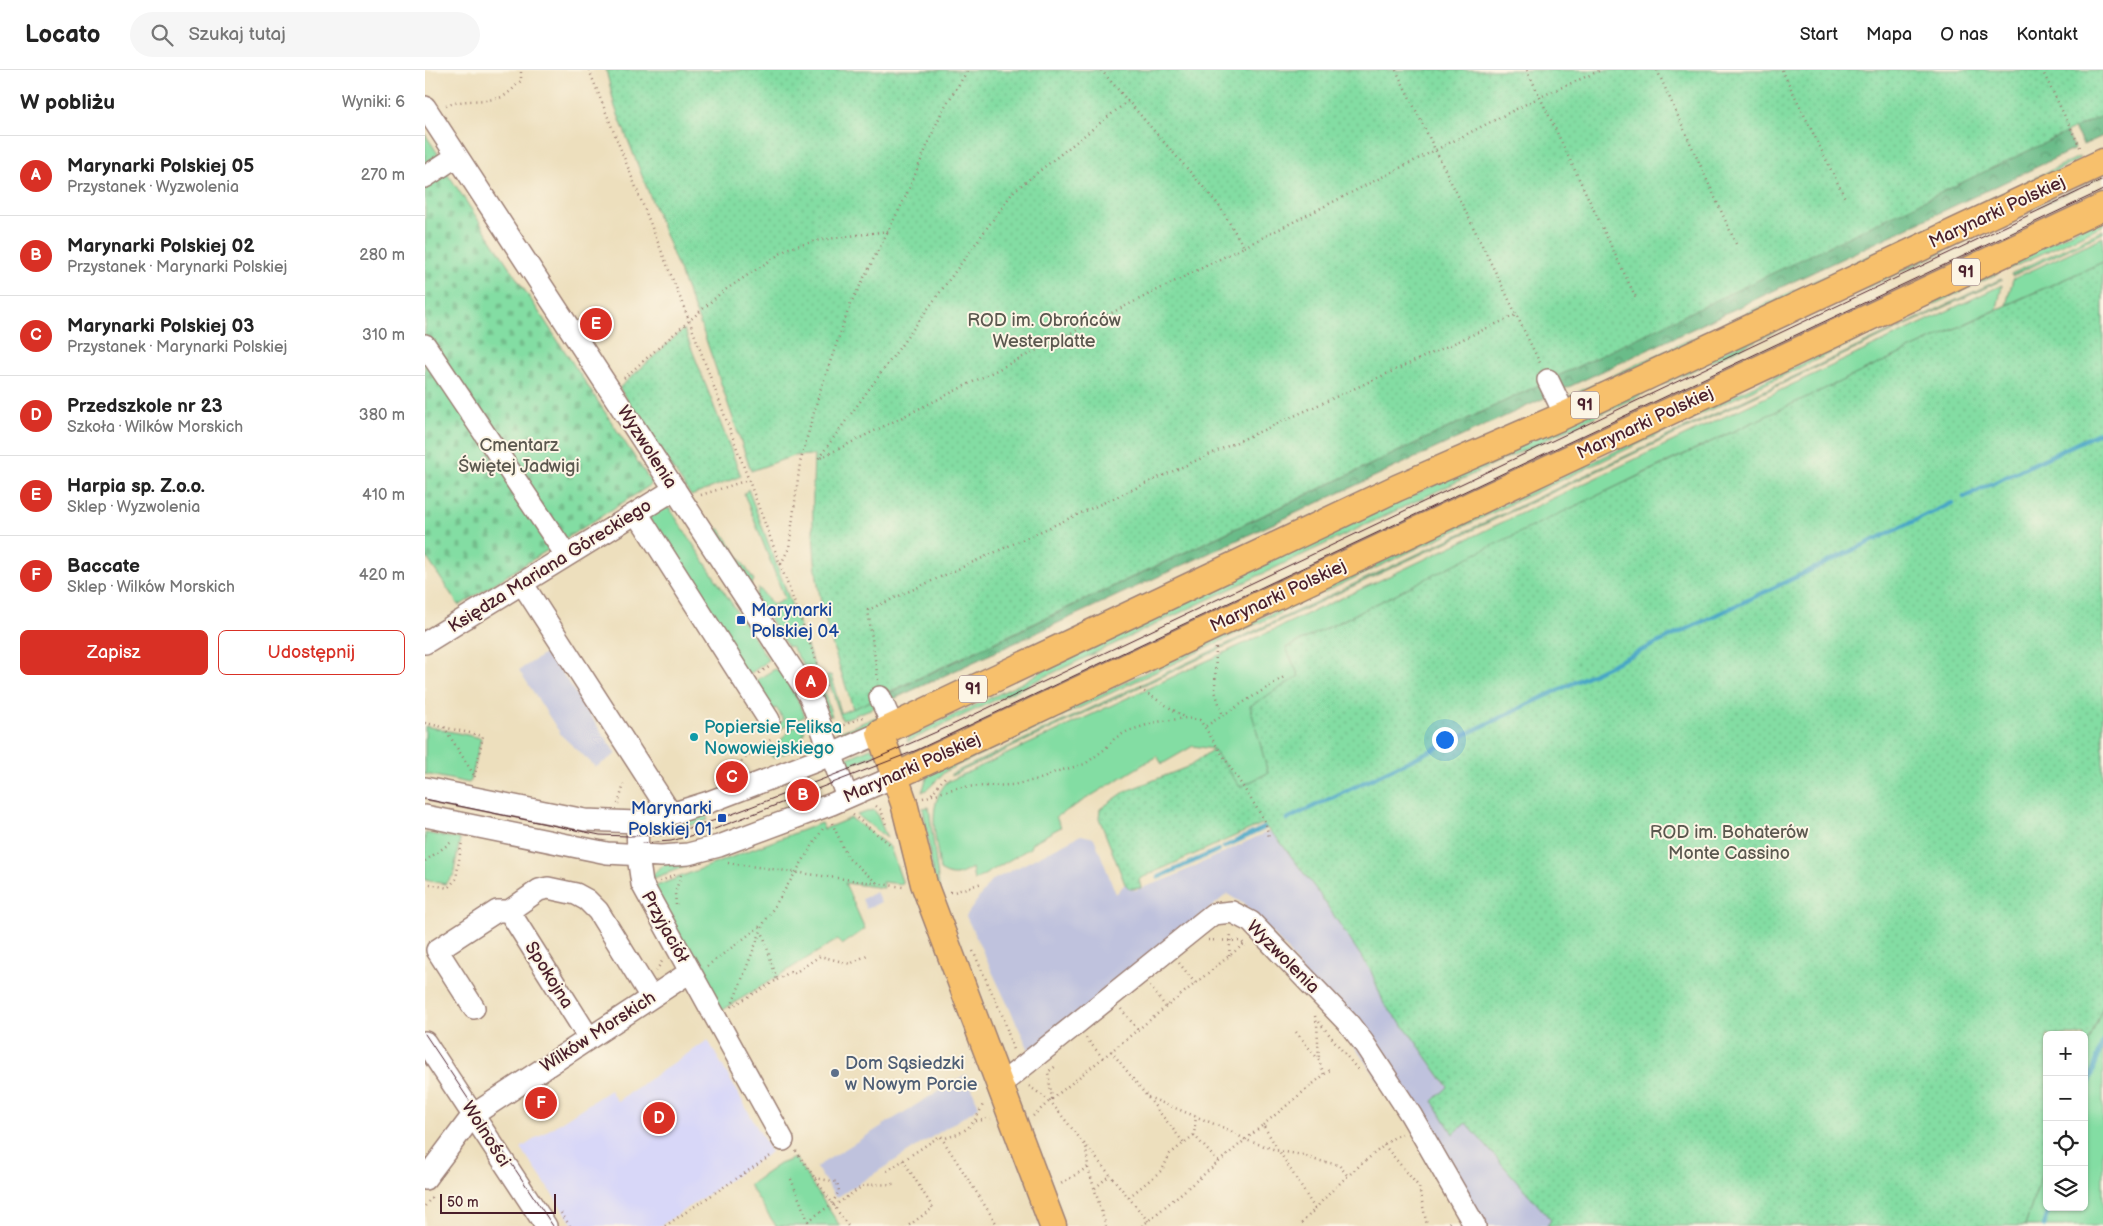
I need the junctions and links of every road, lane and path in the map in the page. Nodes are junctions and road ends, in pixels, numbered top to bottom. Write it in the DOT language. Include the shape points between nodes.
graph roads {
  1 [pos="521,70"];
  2 [pos="589,70"];
  3 [pos="968,70"];
  4 [pos="1101,70"];
  5 [pos="1396,70"];
  6 [pos="1527,70"];
  7 [pos="1601,70"];
  8 [pos="1657,70"];
  9 [pos="1782,70"];
  10 [pos="2042,70"];
  11 [pos="1540,97"];
  12 [pos="1128,101"];
  13 [pos="429,113"];
  14 [pos="2071,130"];
  15 [pos="1437,151"];
  16 [pos="457,156"];
  17 [pos="2103,162"];
  18 [pos="425,177"];
  19 [pos="1846,200"];
  20 [pos="2103,207"];
  21 [pos="888,231"];
  22 [pos="1737,246"];
  23 [pos="1244,247"];
  24 [pos="1637,300"];
  25 [pos="1518,314"];
  26 [pos="689,320"];
  27 [pos="425,345"];
  28 [pos="1547,380"];
  29 [pos="610,391"];
  30 [pos="1565,415"];
  31 [pos="749,480"];
  32 [pos="679,496"];
  33 [pos="637,512"];
  34 [pos="560,546"];
  35 [pos="781,564"];
  36 [pos="522,583"];
  37 [pos="425,643"];
  38 [pos="1215,646"];
  39 [pos="769,667"];
  40 [pos="763,671"];
  41 [pos="1284,677"];
  42 [pos="1140,689"];
  43 [pos="829,694"];
  44 [pos="880,697"];
  45 [pos="1223,716"];
  46 [pos="839,718"];
  47 [pos="1186,718"];
  48 [pos="801,721"];
  49 [pos="425,723"];
  50 [pos="842,726"];
  51 [pos="1206,726"];
  52 [pos="444,727"];
  53 [pos="777,728"];
  54 [pos="887,730"];
  55 [pos="831,754"];
  56 [pos="896,776"];
  57 [pos="475,777"];
  58 [pos="625,781"];
  59 [pos="715,781"];
  60 [pos="473,782"];
  61 [pos="425,788"];
  62 [pos="931,796"];
  63 [pos="848,805"];
  64 [pos="617,809"];
  65 [pos="671,814"];
  66 [pos="425,816"];
  67 [pos="637,822"];
  68 [pos="463,836"];
  69 [pos="1269,837"];
  70 [pos="454,841"];
  71 [pos="895,848"];
  72 [pos="638,856"];
  73 [pos="425,860"];
  74 [pos="722,862"];
  75 [pos="682,872"];
  76 [pos="796,872"];
  77 [pos="425,883"];
  78 [pos="877,883"];
  79 [pos="982,883"];
  80 [pos="910,888"];
  81 [pos="948,892"];
  82 [pos="676,909"];
  83 [pos="509,911"];
  84 [pos="764,923"];
  85 [pos="1196,927"];
  86 [pos="761,930"];
  87 [pos="1244,944"];
  88 [pos="972,949"];
  89 [pos="1169,949"];
  90 [pos="1251,950"];
  91 [pos="667,953"];
  92 [pos="867,955"];
  93 [pos="695,972"];
  94 [pos="1139,973"];
  95 [pos="653,976"];
  96 [pos="777,980"];
  97 [pos="1195,983"];
  98 [pos="1111,996"];
  99 [pos="651,998"];
  100 [pos="1166,1006"];
  101 [pos="474,1008"];
  102 [pos="1311,1011"];
  103 [pos="1315,1016"];
  104 [pos="1076,1025"];
  105 [pos="1138,1030"];
  106 [pos="1295,1032"];
  107 [pos="589,1038"];
  108 [pos="425,1042"];
  109 [pos="1005,1042"];
  110 [pos="1012,1046"];
  111 [pos="1111,1051"];
  112 [pos="1039,1055"];
  113 [pos="1103,1058"];
  114 [pos="1319,1060"];
  115 [pos="1331,1069"];
  116 [pos="1324,1075"];
  117 [pos="1363,1078"];
  118 [pos="1007,1084"];
  119 [pos="1148,1097"];
  120 [pos="1051,1100"];
  121 [pos="473,1115"];
  122 [pos="1196,1116"];
  123 [pos="1031,1118"];
  124 [pos="997,1120"];
  125 [pos="976,1121"];
  126 [pos="1263,1125"];
  127 [pos="1194,1135"];
  128 [pos="1406,1135"];
  129 [pos="940,1136"];
  130 [pos="1247,1140"];
  131 [pos="1184,1143"];
  132 [pos="1384,1145"];
  133 [pos="1086,1146"];
  134 [pos="784,1148"];
  135 [pos="1279,1151"];
  136 [pos="903,1160"];
  137 [pos="1219,1162"];
  138 [pos="1088,1167"];
  139 [pos="887,1171"];
  140 [pos="1110,1175"];
  141 [pos="1347,1175"];
  142 [pos="815,1178"];
  143 [pos="1071,1178"];
  144 [pos="425,1179"];
  145 [pos="791,1179"];
  146 [pos="1073,1183"];
  147 [pos="895,1184"];
  148 [pos="1057,1187"];
  149 [pos="1095,1188"];
  150 [pos="1129,1197"];
  151 [pos="833,1205"];
  152 [pos="1315,1210"];
  153 [pos="1453,1219"];
  154 [pos="807,1221"];
  155 [pos="1148,1221"];
  156 [pos="546,1226"];
  157 [pos="665,1226"];
  158 [pos="810,1226"];
  159 [pos="848,1226"];
  160 [pos="907,1226"];
  161 [pos="998,1226"];
  162 [pos="1053,1226"];
  163 [pos="1106,1226"];
  164 [pos="1142,1226"];
  165 [pos="1299,1226"];
  166 [pos="1427,1226"];
  167 [pos="1445,1226"];
  168 [pos="1475,1226"];
  1 -- 13 [label="path" via="521,81 503,96 455,102"];
  2 -- 26 [label="path"];
  3 -- 21 [label="path" via="942,111"];
  4 -- 12 [label="path"];
  5 -- 15 [label="path"];
  6 -- 11 [label="path"];
  7 -- 11 [label="path"];
  8 -- 22 [label="path"];
  9 -- 19 [label="path"];
  10 -- 14 [label="path"];
  11 -- 15 [label="path"];
  11 -- 24 [label="path"];
  12 -- 23 [label="path" via="1218,204"];
  12 -- 23 [label="path" via="1014,191 818,459"];
  13 -- 16 [label="street, Wyzwolenia"];
  15 -- 23 [label="path"];
  15 -- 25 [label="path"];
  16 -- 18 [label="street"];
  16 -- 29 [label="street, Wyzwolenia"];
  17 -- 30 [label="main road, Marynarki Polskiej / 91"];
  20 -- 56 [label="main road, Marynarki Polskiej / 91"];
  21 -- 26 [label="path" via="820,240 789,248 722,292"];
  21 -- 35 [label="path" via="850,305 819,394 800,462 789,548"];
  25 -- 28 [label="path"];
  25 -- 44 [label="path" via="868,610"];
  26 -- 29 [label="path"];
  26 -- 31 [label="path"];
  27 -- 34 [label="street"];
  28 -- 30 [label="street"];
  29 -- 32 [label="street, Wyzwolenia"];
  30 -- 54 [label="main road, Marynarki Polskiej / 91" via="1397,488"];
  31 -- 32 [label="path"];
  31 -- 35 [label="path"];
  32 -- 33 [label="street, Księdza Mariana Góreckiego"];
  32 -- 55 [label="street, Wyzwolenia" via="799,678 810,697"];
  33 -- 36 [label="street, Księdza Mariana Góreckiego"];
  33 -- 53 [label="street"];
  35 -- 43 [label="path"];
  36 -- 37 [label="street, Księdza Mariana Góreckiego"];
  36 -- 65 [label="street"];
  38 -- 45 [label="path" via="1215,691"];
  39 -- 40 [label="path"];
  41 -- 45 [label="path"];
  42 -- 47 [label="path"];
  44 -- 54 [label="street"];
  45 -- 51 [label="path"];
  46 -- 50 [label="path"];
  47 -- 51 [label="path" via="1200,720"];
  47 -- 62 [label="path" via="1155,722 1128,731 1085,764 1044,778 1013,785 960,787"];
  48 -- 53 [label="path"];
  49 -- 52 [label="path"];
  51 -- 69 [label="path" via="1265,821"];
  52 -- 57 [label="path"];
  52 -- 57 [label="path" via="483,736"];
  53 -- 59 [label="path"];
  54 -- 55 [label="street, Marynarki Polskiej / 91"];
  54 -- 56 [label="main road"];
  55 -- 63 [label="street, Wyzwolenia"];
  55 -- 65 [label="street, Marynarki Polskiej / 91"];
  56 -- 63 [label="street, Marynarki Polskiej / 91"];
  56 -- 118 [label="main road" via="924,884"];
  57 -- 60 [label="path"];
  58 -- 64 [label="path"];
  61 -- 67 [label="street, Marynarki Polskiej / 91" via="585,820"];
  63 -- 71 [label="path"];
  63 -- 72 [label="street, Marynarki Polskiej / 91" via="688,854"];
  65 -- 67 [label="street, Marynarki Polskiej / 91"];
  66 -- 72 [label="street, Marynarki Polskiej / 91" via="607,854"];
  67 -- 72 [label="street, Przyjaciół"];
  68 -- 77 [label="path" via="456,879 447,888"];
  70 -- 73 [label="path"];
  72 -- 93 [label="street, Przyjaciół" via="642,884"];
  74 -- 76 [label="path"];
  75 -- 82 [label="path" via="675,893"];
  76 -- 78 [label="path"];
  76 -- 78 [label="path" via="831,819 847,858"];
  76 -- 84 [label="path"];
  78 -- 80 [label="path"];
  79 -- 81 [label="path"];
  83 -- 99 [label="street" via="539,890 548,888 587,900 598,911"];
  83 -- 101 [label="street" via="497,911 437,950"];
  83 -- 107 [label="street, Spokojna"];
  84 -- 86 [label="path"];
  84 -- 93 [label="path"];
  85 -- 87 [label="path" via="1209,940 1241,941"];
  85 -- 89 [label="street, Wyzwolenia"];
  85 -- 168 [label="street, Wyzwolenia" via="1213,914 1232,912 1240,915 1251,922 1349,1024 1411,1114"];
  86 -- 96 [label="path"];
  86 -- 96 [label="path" via="731,1007"];
  87 -- 90 [label="path"];
  87 -- 97 [label="path"];
  88 -- 110 [label="path" via="1004,1019"];
  89 -- 94 [label="street, Wyzwolenia"];
  89 -- 97 [label="path"];
  91 -- 95 [label="path"];
  92 -- 96 [label="path" via="850,964 821,956"];
  93 -- 99 [label="street, Wilków Morskich"];
  93 -- 134 [label="street, Przyjaciół"];
  94 -- 98 [label="street, Wyzwolenia"];
  94 -- 100 [label="path"];
  97 -- 100 [label="path"];
  98 -- 104 [label="street, Wyzwolenia"];
  98 -- 105 [label="path"];
  99 -- 107 [label="street, Wilków Morskich"];
  100 -- 105 [label="path"];
  102 -- 103 [label="path"];
  103 -- 114 [label="path"];
  103 -- 117 [label="path"];
  104 -- 112 [label="street, Wyzwolenia"];
  104 -- 113 [label="path"];
  105 -- 111 [label="path"];
  106 -- 114 [label="path"];
  107 -- 121 [label="street, Wilków Morskich"];
  108 -- 121 [label="street, Wolności"];
  109 -- 110 [label="path"];
  110 -- 112 [label="path"];
  110 -- 118 [label="path" via="1016,1061"];
  111 -- 113 [label="path"];
  111 -- 119 [label="path"];
  112 -- 118 [label="street, Wyzwolenia"];
  112 -- 120 [label="path" via="1056,1066 1049,1072"];
  113 -- 120 [label="path"];
  114 -- 116 [label="path"];
  115 -- 116 [label="path"];
  116 -- 126 [label="path"];
  118 -- 120 [label="path"];
  118 -- 125 [label="path"];
  118 -- 162 [label="main road"];
  119 -- 122 [label="path"];
  119 -- 131 [label="path"];
  120 -- 123 [label="path"];
  120 -- 133 [label="path"];
  121 -- 144 [label="street, Wilków Morskich"];
  121 -- 156 [label="street, Wolności"];
  122 -- 127 [label="path"];
  122 -- 130 [label="path"];
  124 -- 125 [label="path"];
  125 -- 129 [label="path" via="955,1135"];
  126 -- 130 [label="path"];
  126 -- 135 [label="path"];
  127 -- 131 [label="path"];
  127 -- 137 [label="path"];
  128 -- 132 [label="path" via="1400,1134"];
  129 -- 136 [label="path"];
  129 -- 161 [label="path"];
  130 -- 135 [label="path"];
  130 -- 137 [label="path"];
  131 -- 150 [label="path" via="1170,1154 1162,1170"];
  132 -- 141 [label="path"];
  132 -- 166 [label="path" via="1419,1187"];
  133 -- 138 [label="path"];
  133 -- 140 [label="path"];
  134 -- 142 [label="path"];
  134 -- 157 [label="path"];
  135 -- 141 [label="path" via="1339,1165"];
  135 -- 152 [label="path"];
  136 -- 139 [label="path"];
  136 -- 160 [label="path" via="933,1208"];
  137 -- 155 [label="path"];
  138 -- 143 [label="path"];
  138 -- 149 [label="path"];
  140 -- 149 [label="path"];
  140 -- 150 [label="path"];
  141 -- 152 [label="path"];
  142 -- 151 [label="path"];
  142 -- 151 [label="path" via="837,1182 839,1191"];
  143 -- 146 [label="path"];
  143 -- 148 [label="path"];
  145 -- 154 [label="path"];
  147 -- 151 [label="path" via="864,1185"];
  149 -- 163 [label="path"];
  150 -- 155 [label="path"];
  151 -- 154 [label="path"];
  151 -- 159 [label="path"];
  152 -- 165 [label="path"];
  153 -- 167 [label="path"];
  154 -- 158 [label="path"];
  155 -- 164 [label="path"];
}
